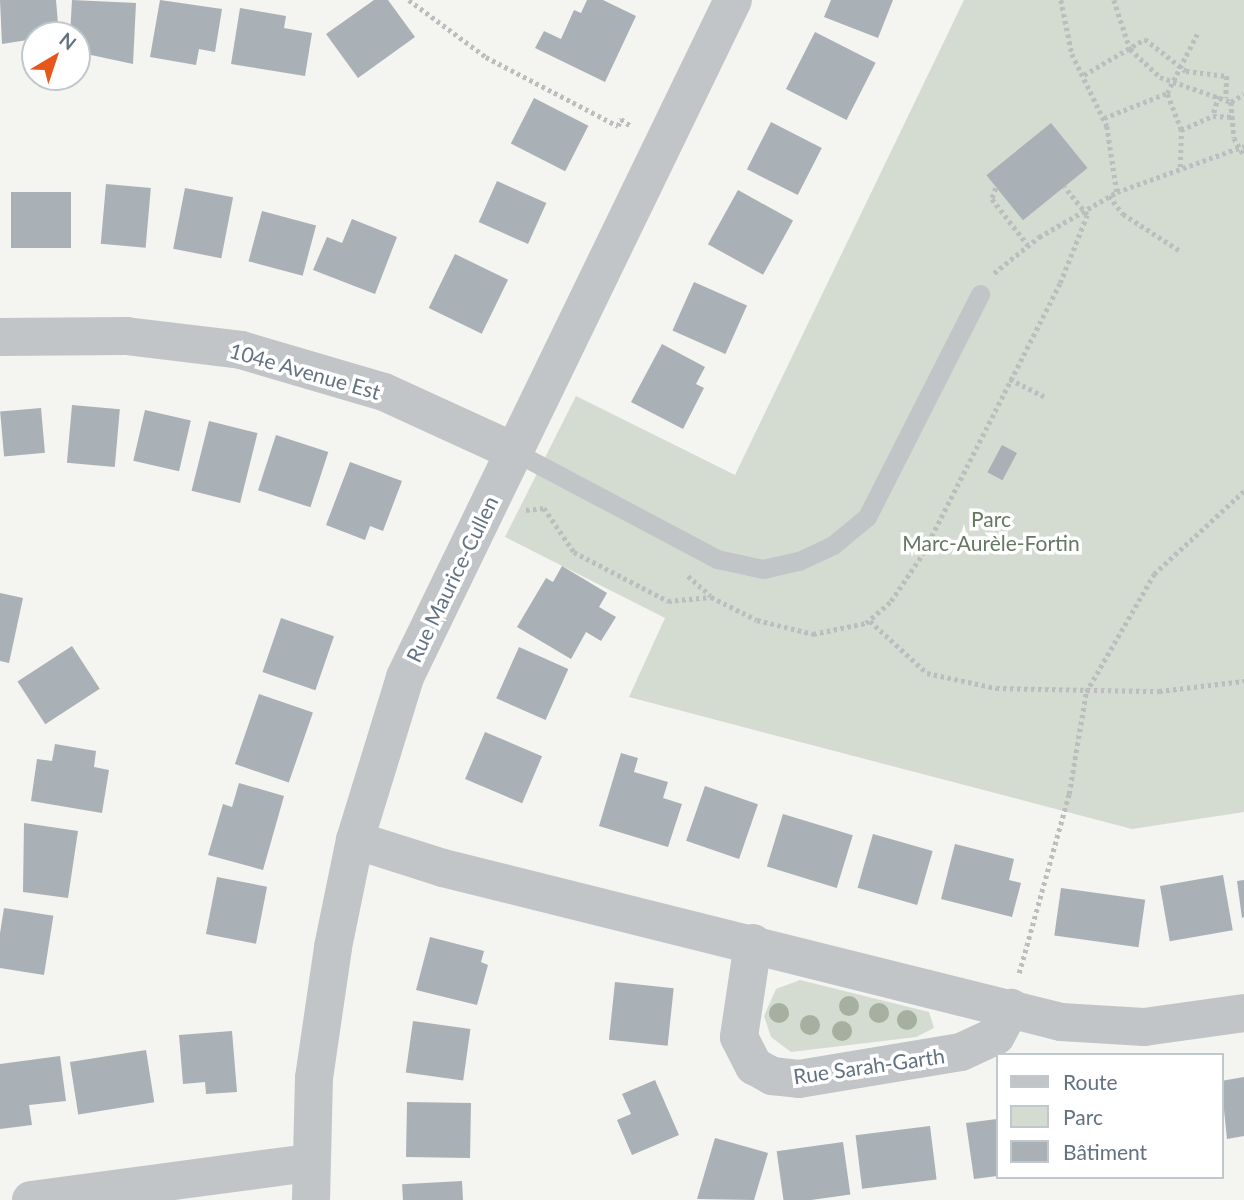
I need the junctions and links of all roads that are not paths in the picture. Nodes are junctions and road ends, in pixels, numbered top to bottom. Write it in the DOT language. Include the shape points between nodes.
graph roads {
  1 [pos="733,0"];
  2 [pos="985,286"];
  3 [pos="0,337"];
  4 [pos="515,452"];
  5 [pos="355,840"];
  6 [pos="753,943"];
  7 [pos="1014,996"];
  8 [pos="1244,1013"];
  9 [pos="310,1181"];
  10 [pos="31,1200"];
  1 -- 4 [label="street, Rue Maurice-Cullen"];
  2 -- 4 [label="lane" via="867,517 833,545 799,561 755,568 718,559"];
  3 -- 4 [label="street, 104e Avenue Est" via="126,336 242,350 374,388"];
  4 -- 5 [label="street, Rue Maurice-Cullen" via="421,633"];
  5 -- 6 [label="street" via="443,868"];
  5 -- 9 [label="street, Rue Maurice-Cullen" via="325,995"];
  6 -- 7 [label="street"];
  6 -- 7 [label="street, Rue Sarah-Garth" via="739,1037 754,1066 772,1076 799,1079 961,1052 996,1036"];
  7 -- 8 [label="street" via="1061,1022 1123,1027"];
  9 -- 10 [label="street"];
}
